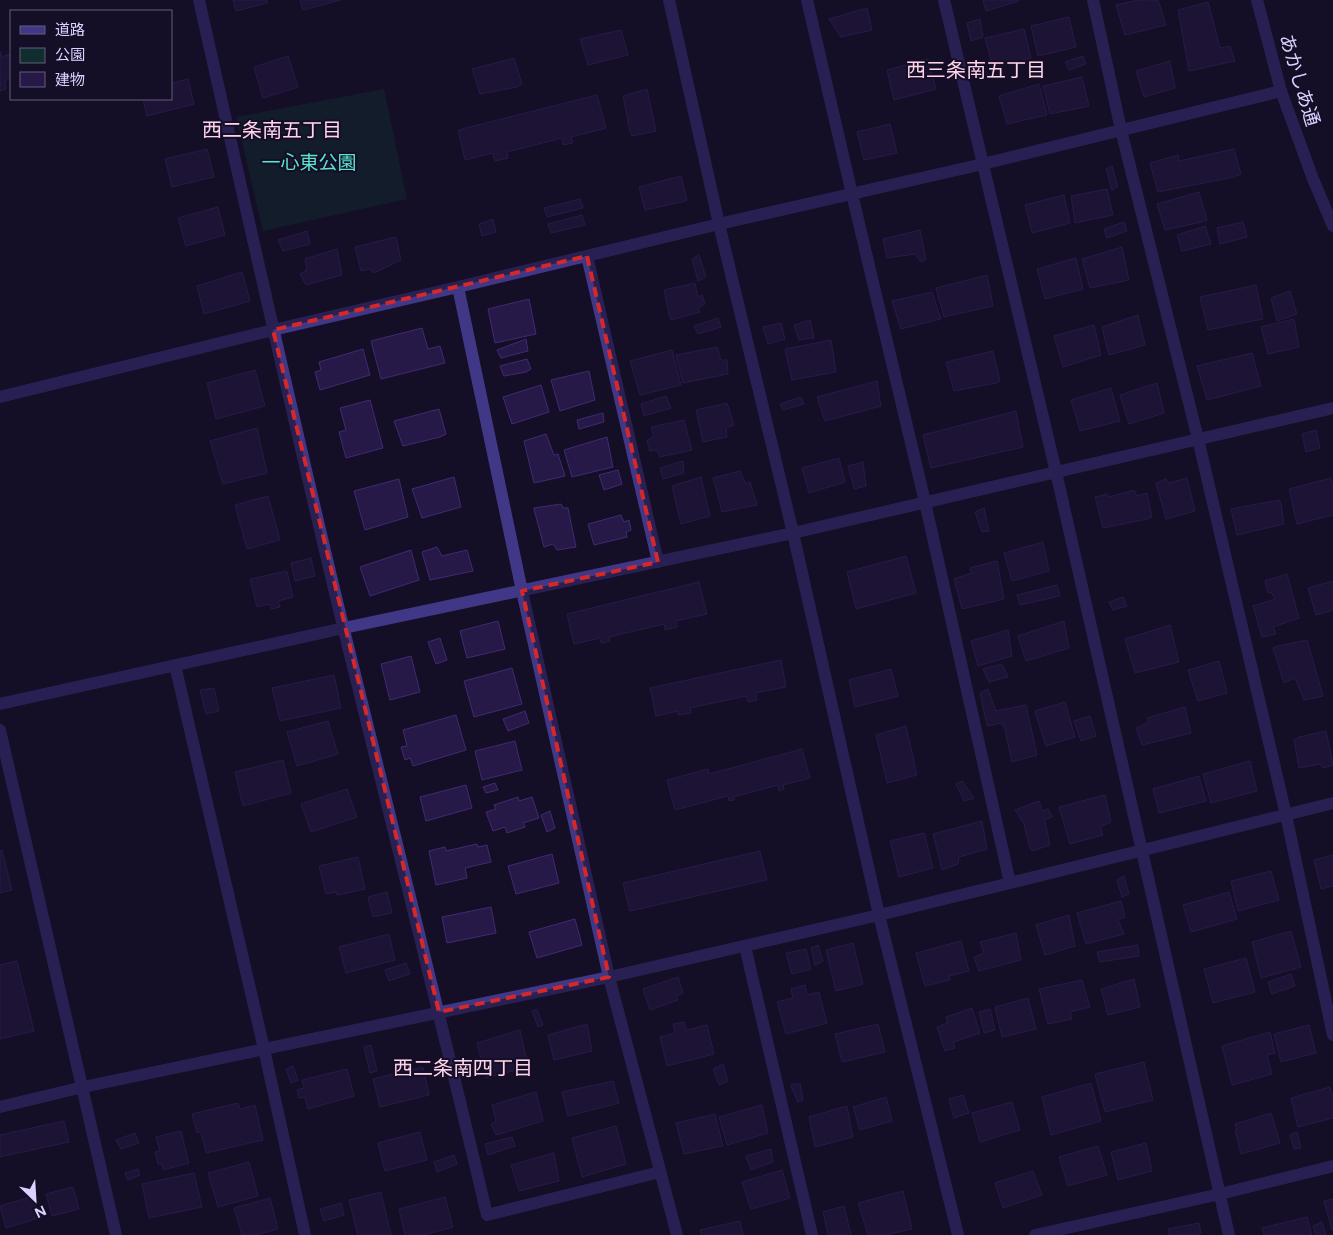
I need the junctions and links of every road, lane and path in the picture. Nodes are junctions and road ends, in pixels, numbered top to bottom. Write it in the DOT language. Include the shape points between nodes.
graph roads {
  1 [pos="199,0"];
  2 [pos="669,0"];
  3 [pos="807,0"];
  4 [pos="944,0"];
  5 [pos="1093,0"];
  6 [pos="1257,0"];
  7 [pos="1281,91"];
  8 [pos="1122,130"];
  9 [pos="983,164"];
  10 [pos="852,194"];
  11 [pos="719,224"];
  12 [pos="1333,226"];
  13 [pos="587,256"];
  14 [pos="458,287"];
  15 [pos="273,330"];
  16 [pos="0,397"];
  17 [pos="1333,408"];
  18 [pos="1198,439"];
  19 [pos="1056,472"];
  20 [pos="925,502"];
  21 [pos="793,533"];
  22 [pos="658,562"];
  23 [pos="522,591"];
  24 [pos="344,628"];
  25 [pos="176,665"];
  26 [pos="0,704"];
  27 [pos="0,730"];
  28 [pos="1333,803"];
  29 [pos="1286,815"];
  30 [pos="1142,852"];
  31 [pos="1010,883"];
  32 [pos="879,915"];
  33 [pos="745,946"];
  34 [pos="609,976"];
  35 [pos="439,1012"];
  36 [pos="1333,1035"];
  37 [pos="264,1049"];
  38 [pos="82,1087"];
  39 [pos="0,1107"];
  40 [pos="1333,1166"];
  41 [pos="660,1172"];
  42 [pos="1220,1194"];
  43 [pos="116,1235"];
  44 [pos="305,1235"];
  45 [pos="677,1235"];
  46 [pos="812,1235"];
  47 [pos="958,1235"];
  48 [pos="1035,1235"];
  49 [pos="1229,1235"];
  1 -- 15 [label="street"];
  2 -- 11 [label="street"];
  3 -- 10 [label="street"];
  4 -- 9 [label="street"];
  5 -- 8 [label="street"];
  6 -- 7 [label="street, あかしあ通"];
  7 -- 8 [label="street"];
  7 -- 12 [label="street, あかしあ通"];
  8 -- 9 [label="street"];
  8 -- 18 [label="street"];
  9 -- 10 [label="street"];
  9 -- 19 [label="street"];
  10 -- 11 [label="street"];
  10 -- 20 [label="street"];
  11 -- 13 [label="street"];
  11 -- 21 [label="street"];
  13 -- 14 [label="street"];
  13 -- 22 [label="street"];
  14 -- 15 [label="street"];
  14 -- 23 [label="street"];
  15 -- 16 [label="street"];
  15 -- 24 [label="street"];
  17 -- 18 [label="street"];
  18 -- 19 [label="street"];
  18 -- 29 [label="street"];
  19 -- 20 [label="street"];
  19 -- 30 [label="street"];
  20 -- 21 [label="street"];
  20 -- 31 [label="street"];
  21 -- 22 [label="street"];
  21 -- 32 [label="street"];
  22 -- 23 [label="street"];
  23 -- 24 [label="street"];
  23 -- 34 [label="street"];
  24 -- 25 [label="street"];
  24 -- 35 [label="street"];
  25 -- 26 [label="street"];
  25 -- 37 [label="street"];
  27 -- 38 [label="street"];
  28 -- 29 [label="street"];
  29 -- 30 [label="street"];
  29 -- 36 [label="street"];
  30 -- 31 [label="street"];
  30 -- 42 [label="street"];
  31 -- 32 [label="street"];
  32 -- 33 [label="street"];
  32 -- 47 [label="street"];
  33 -- 34 [label="street"];
  33 -- 46 [label="street"];
  34 -- 35 [label="street"];
  34 -- 41 [label="street"];
  35 -- 37 [label="street"];
  35 -- 41 [label="street" via="487,1214"];
  37 -- 38 [label="street"];
  37 -- 44 [label="street"];
  38 -- 39 [label="street"];
  38 -- 43 [label="street"];
  40 -- 42 [label="street"];
  41 -- 45 [label="street"];
  42 -- 48 [label="street"];
  42 -- 49 [label="street"];
}
